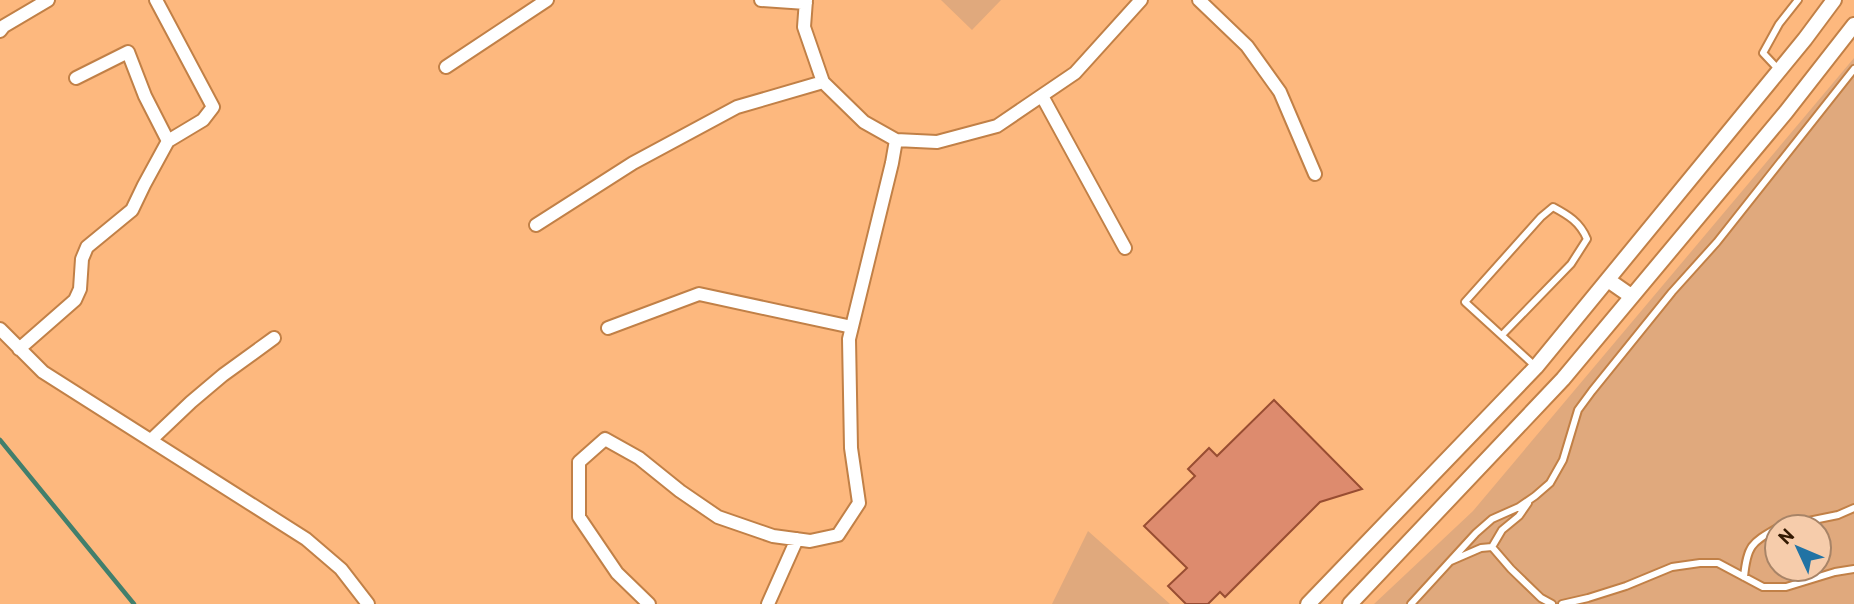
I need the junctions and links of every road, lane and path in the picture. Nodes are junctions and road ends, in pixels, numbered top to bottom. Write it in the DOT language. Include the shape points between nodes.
graph roads {
  1 [pos="48,0"];
  2 [pos="156,0"];
  3 [pos="547,0"];
  4 [pos="761,0"];
  5 [pos="1141,0"];
  6 [pos="1199,0"];
  7 [pos="1798,0"];
  8 [pos="1834,0"];
  9 [pos="806,2"];
  10 [pos="1854,25"];
  11 [pos="0,31"];
  12 [pos="446,66"];
  13 [pos="1854,69"];
  14 [pos="1779,70"];
  15 [pos="76,78"];
  16 [pos="823,82"];
  17 [pos="1042,96"];
  18 [pos="896,140"];
  19 [pos="168,141"];
  20 [pos="1315,174"];
  21 [pos="536,225"];
  22 [pos="1125,248"];
  23 [pos="1608,280"];
  24 [pos="1631,296"];
  25 [pos="852,327"];
  26 [pos="608,328"];
  27 [pos="0,329"];
  28 [pos="1502,335"];
  29 [pos="274,338"];
  30 [pos="19,349"];
  31 [pos="1536,368"];
  32 [pos="150,440"];
  33 [pos="1529,500"];
  34 [pos="1854,508"];
  35 [pos="1833,516"];
  36 [pos="1763,536"];
  37 [pos="797,539"];
  38 [pos="1492,547"];
  39 [pos="1451,561"];
  40 [pos="1854,569"];
  41 [pos="1744,577"];
  42 [pos="368,604"];
  43 [pos="649,604"];
  44 [pos="768,604"];
  45 [pos="1308,604"];
  46 [pos="1350,604"];
  47 [pos="1410,604"];
  48 [pos="1552,604"];
  49 [pos="1562,604"];
  1 -- 11 [label="street"];
  2 -- 19 [label="street" via="213,107 203,120"];
  3 -- 12 [label="street"];
  4 -- 9 [label="street"];
  5 -- 17 [label="street" via="1075,74"];
  6 -- 20 [label="street" via="1247,46 1280,92"];
  7 -- 14 [label="lane" via="1763,53"];
  8 -- 14 [label="street"];
  9 -- 16 [label="street" via="804,27"];
  10 -- 24 [label="street"];
  13 -- 33 [label="lane" via="1592,391 1578,410 1563,460 1550,483"];
  14 -- 23 [label="street"];
  15 -- 19 [label="street" via="128,52"];
  16 -- 18 [label="street" via="864,122"];
  16 -- 21 [label="street" via="737,107 633,163"];
  17 -- 18 [label="street" via="997,126 937,142"];
  17 -- 22 [label="street"];
  18 -- 25 [label="street"];
  19 -- 30 [label="street" via="132,210 87,247 75,300"];
  23 -- 24 [label="street"];
  23 -- 31 [label="street"];
  24 -- 46 [label="street" via="1563,379"];
  25 -- 26 [label="street" via="699,294"];
  25 -- 37 [label="street" via="850,448 859,503 838,535"];
  27 -- 30 [label="street"];
  28 -- 28 [label="lane" via="1465,302 1553,207 1570,216 1587,239 1571,264"];
  28 -- 31 [label="lane"];
  29 -- 32 [label="street" via="223,375"];
  30 -- 32 [label="street" via="43,372"];
  31 -- 45 [label="street"];
  32 -- 42 [label="street" via="306,539 341,569"];
  33 -- 38 [label="lane"];
  33 -- 39 [label="lane" via="1492,519"];
  34 -- 35 [label="lane"];
  36 -- 41 [label="lane" via="1749,548"];
  37 -- 43 [label="street" via="773,536 718,517 639,458 605,439 579,462 579,517 617,573"];
  37 -- 44 [label="street"];
  38 -- 39 [label="lane"];
  38 -- 48 [label="lane"];
  39 -- 47 [label="lane"];
  40 -- 41 [label="lane" via="1786,587 1763,587"];
  41 -- 49 [label="lane" via="1718,563 1672,567"];
}
